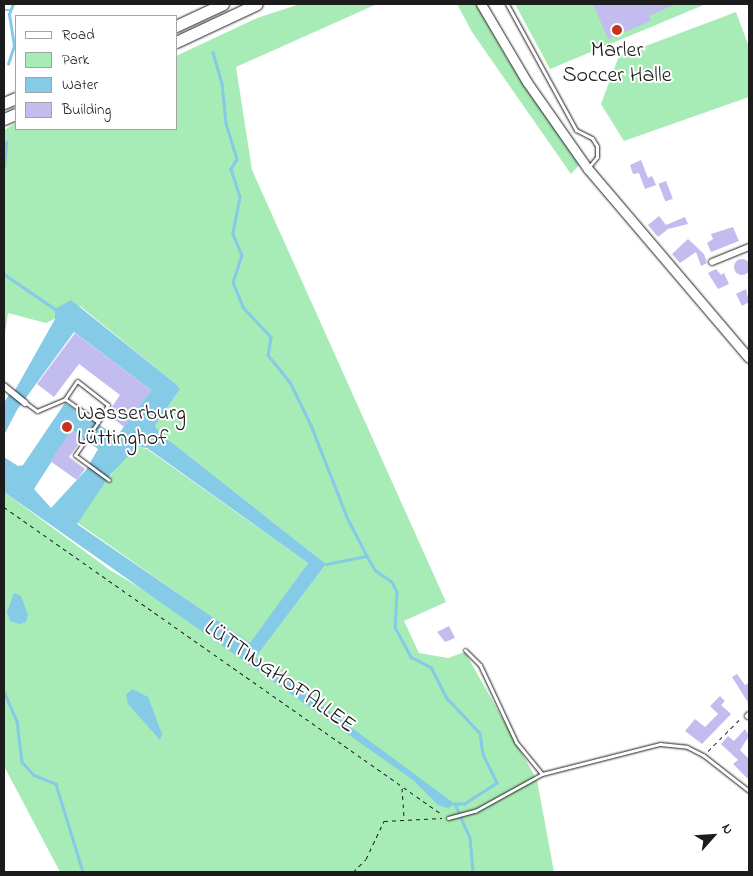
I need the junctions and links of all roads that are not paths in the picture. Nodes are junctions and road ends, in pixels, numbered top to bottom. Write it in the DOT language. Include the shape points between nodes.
graph roads {
  1 [pos="223,4"];
  2 [pos="257,4"];
  3 [pos="481,4"];
  4 [pos="507,4"];
  5 [pos="178,25"];
  6 [pos="178,41"];
  7 [pos="588,169"];
  8 [pos="749,247"];
  9 [pos="712,262"];
  10 [pos="749,358"];
  11 [pos="6,388"];
  12 [pos="65,399"];
  13 [pos="25,403"];
  14 [pos="97,422"];
  15 [pos="108,480"];
  16 [pos="465,650"];
  17 [pos="542,774"];
  18 [pos="749,791"];
  19 [pos="448,818"];
  1 -- 5 [label="highway"];
  2 -- 6 [label="highway"];
  3 -- 7 [label="main road" via="528,82"];
  4 -- 7 [label="lane" via="576,130 592,138 597,146 596,157"];
  7 -- 10 [label="main road"];
  8 -- 9 [label="street"];
  11 -- 13 [label="street"];
  12 -- 13 [label="lane" via="37,411"];
  12 -- 14 [label="lane"];
  12 -- 14 [label="lane" via="76,381 108,405"];
  14 -- 15 [label="lane" via="75,455"];
  16 -- 17 [label="lane" via="480,664 516,742"];
  17 -- 18 [label="lane" via="660,744 687,747 703,755"];
  17 -- 19 [label="lane" via="475,811"];
}
